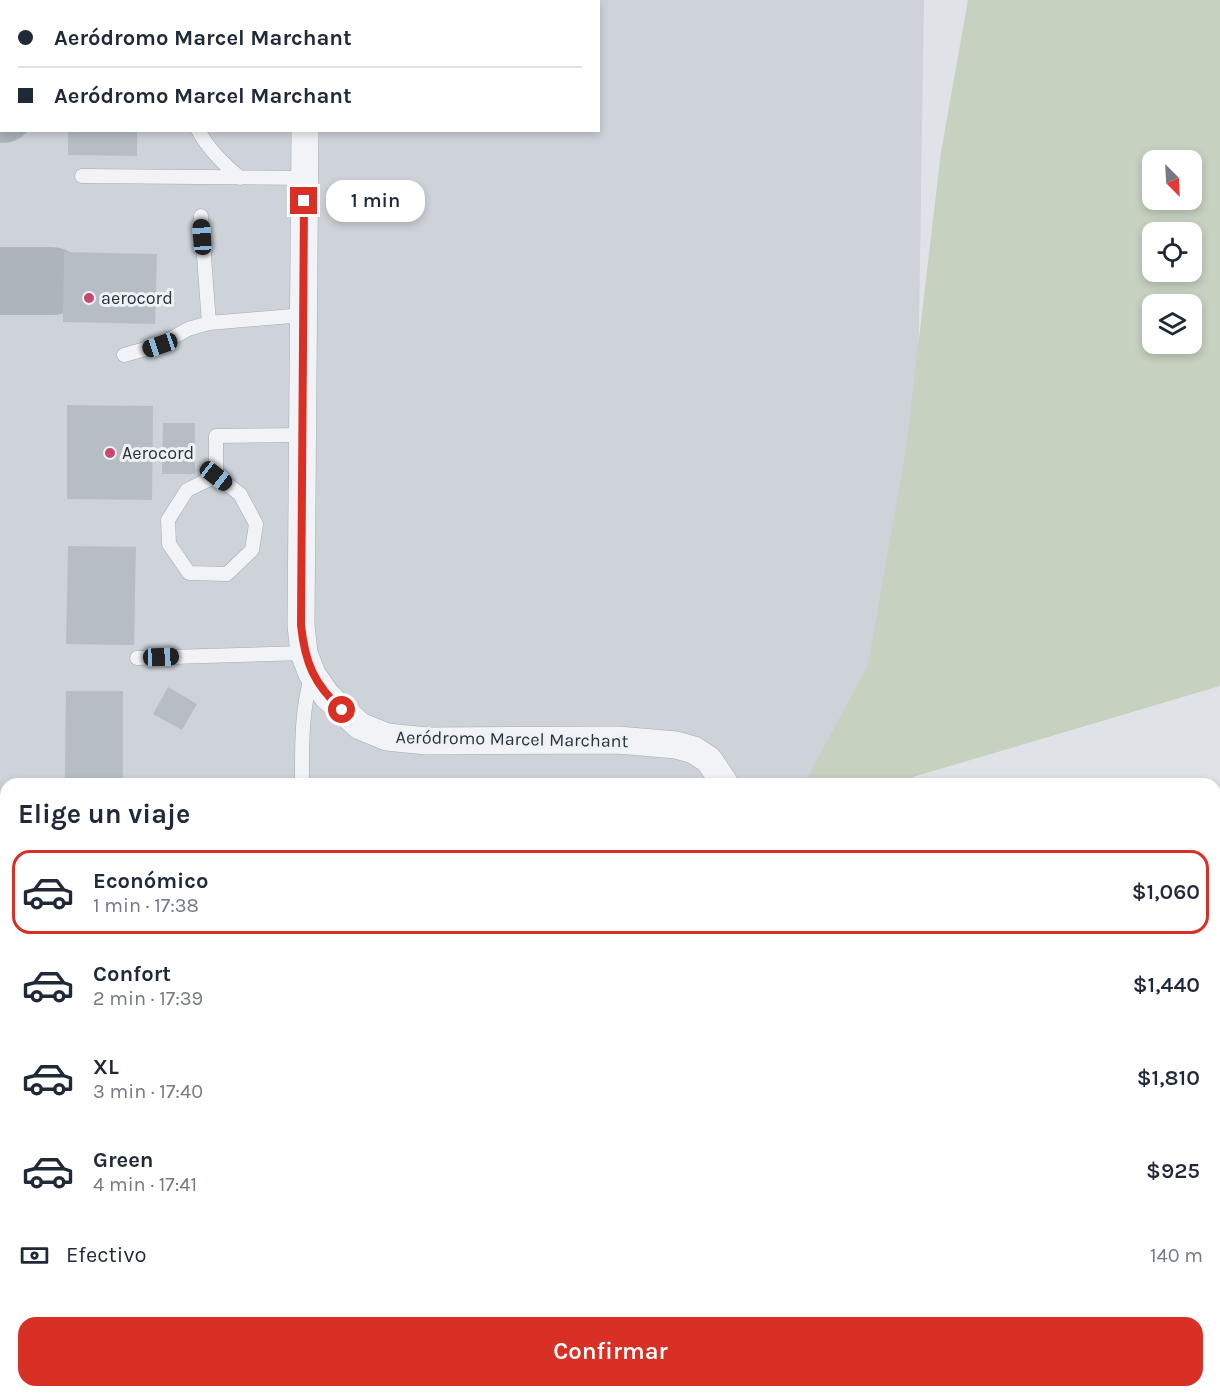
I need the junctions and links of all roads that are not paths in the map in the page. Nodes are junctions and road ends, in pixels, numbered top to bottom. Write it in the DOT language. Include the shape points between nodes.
graph roads {
  1 [pos="199,132"];
  2 [pos="305,132"];
  3 [pos="82,176"];
  4 [pos="240,178"];
  5 [pos="304,178"];
  6 [pos="201,216"];
  7 [pos="303,315"];
  8 [pos="209,323"];
  9 [pos="124,355"];
  10 [pos="302,435"];
  11 [pos="216,476"];
  12 [pos="137,658"];
  13 [pos="308,664"];
  14 [pos="302,778"];
  15 [pos="721,778"];
  1 -- 4 [label="lane" via="218,159"];
  2 -- 5 [label="street"];
  3 -- 4 [label="lane"];
  4 -- 5 [label="lane"];
  5 -- 7 [label="street"];
  6 -- 8 [label="lane"];
  7 -- 8 [label="lane"];
  7 -- 10 [label="street"];
  8 -- 9 [label="lane" via="160,345"];
  10 -- 11 [label="lane" via="216,436"];
  10 -- 13 [label="street" via="301,625"];
  11 -- 11 [label="lane" via="187,490 168,520 169,544 189,573 227,574 252,550 256,524 240,494"];
  12 -- 13 [label="lane"];
  13 -- 14 [label="lane"];
  13 -- 15 [label="street, Aeródromo Marcel Marchant" via="327,696 354,721 387,737 427,741 618,740 676,745 709,760"];
}
